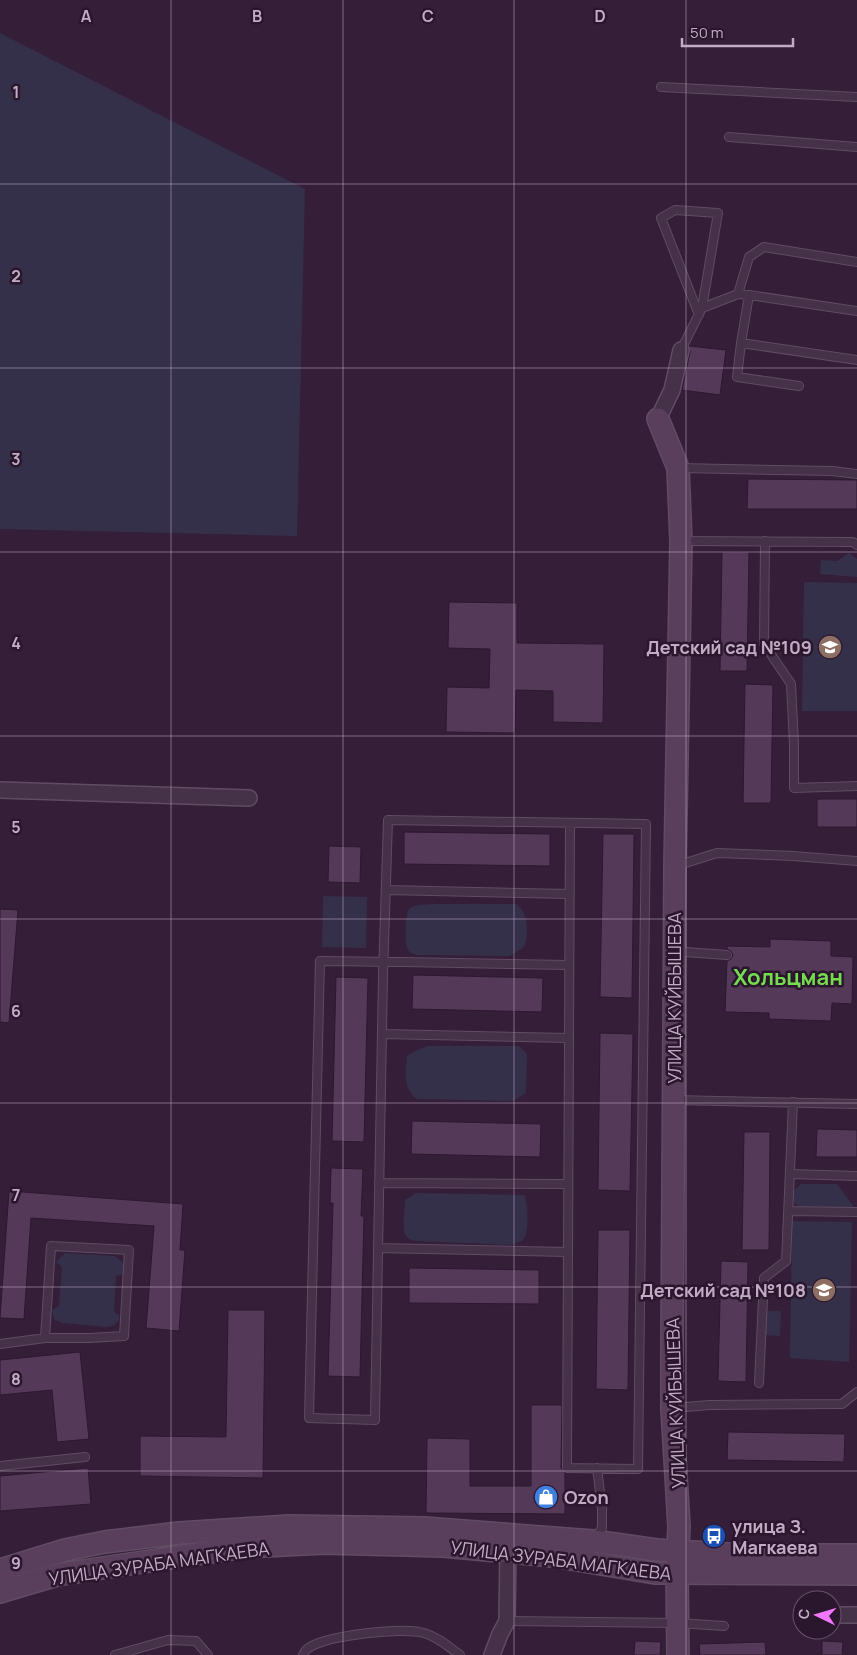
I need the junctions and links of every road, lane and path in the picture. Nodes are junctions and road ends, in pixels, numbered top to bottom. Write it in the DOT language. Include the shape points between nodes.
graph roads {
  1 [pos="661,86"];
  2 [pos="857,97"];
  3 [pos="729,137"];
  4 [pos="857,147"];
  5 [pos="857,262"];
  6 [pos="738,294"];
  7 [pos="749,294"];
  8 [pos="857,311"];
  9 [pos="701,312"];
  10 [pos="742,343"];
  11 [pos="681,350"];
  12 [pos="857,360"];
  13 [pos="799,386"];
  14 [pos="658,419"];
  15 [pos="678,468"];
  16 [pos="857,474"];
  17 [pos="681,541"];
  18 [pos="765,541"];
  19 [pos="857,545"];
  20 [pos="857,786"];
  21 [pos="0,790"];
  22 [pos="249,798"];
  23 [pos="570,823"];
  24 [pos="857,861"];
  25 [pos="675,866"];
  26 [pos="386,890"];
  27 [pos="570,894"];
  28 [pos="685,952"];
  29 [pos="727,955"];
  30 [pos="384,962"];
  31 [pos="569,965"];
  32 [pos="382,1034"];
  33 [pos="569,1038"];
  34 [pos="674,1100"];
  35 [pos="794,1102"];
  36 [pos="857,1104"];
  37 [pos="790,1174"];
  38 [pos="857,1176"];
  39 [pos="379,1183"];
  40 [pos="568,1184"];
  41 [pos="789,1211"];
  42 [pos="857,1212"];
  43 [pos="378,1248"];
  44 [pos="568,1252"];
  45 [pos="45,1338"];
  46 [pos="0,1344"];
  47 [pos="759,1383"];
  48 [pos="857,1392"];
  49 [pos="672,1409"];
  50 [pos="85,1457"];
  51 [pos="0,1466"];
  52 [pos="597,1468"];
  53 [pos="593,1541"];
  54 [pos="677,1551"];
  55 [pos="508,1552"];
  56 [pos="857,1555"];
  57 [pos="0,1570"];
  58 [pos="677,1574"];
  59 [pos="857,1574"];
  60 [pos="0,1592"];
  61 [pos="842,1615"];
  62 [pos="857,1615"];
  63 [pos="507,1621"];
  64 [pos="678,1624"];
  65 [pos="724,1626"];
  66 [pos="305,1652"];
  67 [pos="115,1655"];
  68 [pos="208,1655"];
  69 [pos="295,1655"];
  70 [pos="460,1655"];
  71 [pos="492,1655"];
  72 [pos="678,1655"];
  1 -- 2 [label="lane"];
  3 -- 4 [label="lane"];
  5 -- 6 [label="lane" via="764,248 749,257"];
  6 -- 7 [label="lane"];
  6 -- 9 [label="lane"];
  7 -- 8 [label="lane"];
  7 -- 10 [label="lane"];
  9 -- 9 [label="lane" via="718,213 675,210 661,218"];
  9 -- 11 [label="lane"];
  10 -- 12 [label="lane"];
  10 -- 13 [label="lane" via="737,378"];
  11 -- 14 [label="street, УЛИЦА КУЙБЫШЕВА" via="672,390"];
  14 -- 15 [label="main road, УЛИЦА КУЙБЫШЕВА"];
  15 -- 16 [label="lane"];
  15 -- 17 [label="main road, УЛИЦА КУЙБЫШЕВА"];
  17 -- 18 [label="lane"];
  17 -- 25 [label="main road, УЛИЦА КУЙБЫШЕВА"];
  18 -- 19 [label="lane" via="853,542"];
  18 -- 20 [label="lane" via="764,644 791,684 794,788"];
  21 -- 22 [label="street"];
  23 -- 26 [label="lane" via="388,820"];
  23 -- 27 [label="lane"];
  23 -- 52 [label="lane" via="646,824 638,1469"];
  24 -- 25 [label="lane" via="717,853"];
  25 -- 34 [label="main road, УЛИЦА КУЙБЫШЕВА"];
  26 -- 27 [label="lane"];
  26 -- 30 [label="lane"];
  27 -- 31 [label="lane"];
  28 -- 29 [label="lane"];
  30 -- 31 [label="lane"];
  30 -- 32 [label="lane"];
  30 -- 43 [label="lane" via="320,961 309,1418 375,1420"];
  31 -- 33 [label="lane"];
  32 -- 33 [label="lane"];
  32 -- 39 [label="lane"];
  33 -- 40 [label="lane"];
  34 -- 35 [label="lane"];
  34 -- 49 [label="main road, УЛИЦА КУЙБЫШЕВА"];
  35 -- 36 [label="lane"];
  35 -- 37 [label="lane"];
  37 -- 38 [label="lane"];
  37 -- 41 [label="lane"];
  39 -- 40 [label="lane"];
  39 -- 43 [label="lane"];
  40 -- 44 [label="lane"];
  41 -- 42 [label="lane"];
  41 -- 47 [label="lane" via="786,1261 764,1278"];
  43 -- 44 [label="lane"];
  44 -- 52 [label="lane" via="567,1468"];
  45 -- 45 [label="lane" via="124,1336 129,1250 51,1246"];
  45 -- 46 [label="lane"];
  48 -- 49 [label="lane" via="842,1404 709,1405"];
  49 -- 54 [label="main road, УЛИЦА КУЙБЫШЕВА" via="679,1526"];
  50 -- 51 [label="lane"];
  52 -- 53 [label="lane" via="602,1528"];
  53 -- 54 [label="main road, УЛИЦА ЗУРАБА МАГКАЕВА"];
  53 -- 57 [label="main road, УЛИЦА ЗУРАБА МАГКАЕВА" via="424,1528 289,1526 105,1542 65,1550"];
  54 -- 56 [label="main road, УЛИЦА ЗУРАБА МАГКАЕВА"];
  54 -- 58 [label="main road, УЛИЦА КУЙБЫШЕВА"];
  55 -- 58 [label="main road, УЛИЦА ЗУРАБА МАГКАЕВА"];
  55 -- 60 [label="main road, УЛИЦА ЗУРАБА МАГКАЕВА" via="325,1542 246,1548 57,1576"];
  55 -- 63 [label="street"];
  58 -- 59 [label="main road, УЛИЦА ЗУРАБА МАГКАЕВА"];
  58 -- 64 [label="main road, УЛИЦА КУЙБЫШЕВА"];
  61 -- 62 [label="street"];
  63 -- 64 [label="lane"];
  63 -- 71 [label="street"];
  64 -- 65 [label="lane"];
  64 -- 72 [label="main road, УЛИЦА КУЙБЫШЕВА"];
  66 -- 69 [label="lane"];
  66 -- 70 [label="lane" via="324,1642 356,1635 410,1630 426,1633"];
  67 -- 68 [label="lane" via="168,1640 196,1641"];
}
